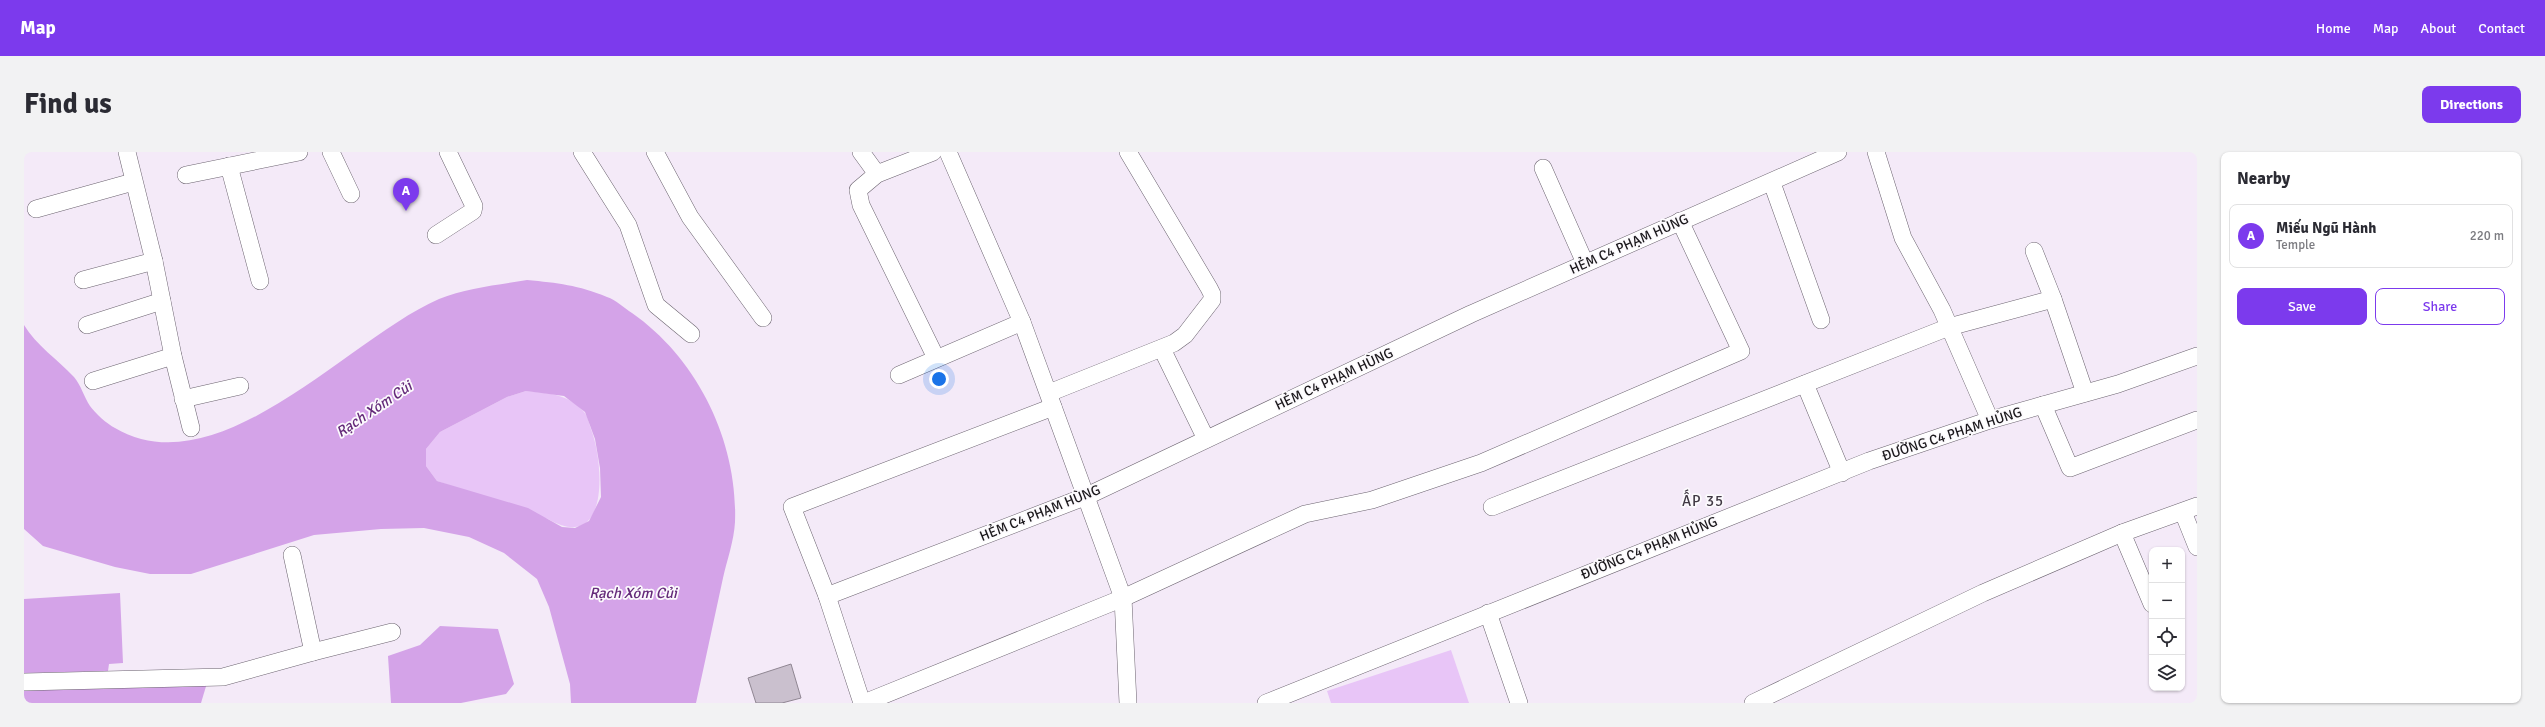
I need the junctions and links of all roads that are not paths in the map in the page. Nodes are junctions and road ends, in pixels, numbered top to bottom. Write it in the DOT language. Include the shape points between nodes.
graph roads {
  1 [pos="127,152"];
  2 [pos="299,152"];
  3 [pos="331,152"];
  4 [pos="448,152"];
  5 [pos="582,152"];
  6 [pos="656,152"];
  7 [pos="861,152"];
  8 [pos="933,152"];
  9 [pos="948,152"];
  10 [pos="1128,152"];
  11 [pos="1838,152"];
  12 [pos="1876,152"];
  13 [pos="229,166"];
  14 [pos="1543,168"];
  15 [pos="877,174"];
  16 [pos="186,175"];
  17 [pos="133,182"];
  18 [pos="1772,183"];
  19 [pos="351,194"];
  20 [pos="36,209"];
  21 [pos="1680,221"];
  22 [pos="436,235"];
  23 [pos="2034,251"];
  24 [pos="154,261"];
  25 [pos="1585,263"];
  26 [pos="83,280"];
  27 [pos="260,281"];
  28 [pos="2053,299"];
  29 [pos="162,301"];
  30 [pos="763,318"];
  31 [pos="1821,320"];
  32 [pos="1022,322"];
  33 [pos="88,325"];
  34 [pos="1949,327"];
  35 [pos="691,334"];
  36 [pos="1162,349"];
  37 [pos="173,356"];
  38 [pos="2197,356"];
  39 [pos="936,358"];
  40 [pos="899,375"];
  41 [pos="93,381"];
  42 [pos="1806,384"];
  43 [pos="240,386"];
  44 [pos="2085,393"];
  45 [pos="184,399"];
  46 [pos="1051,400"];
  47 [pos="2043,405"];
  48 [pos="1990,420"];
  49 [pos="2197,420"];
  50 [pos="191,428"];
  51 [pos="1206,440"];
  52 [pos="1842,472"];
  53 [pos="1087,496"];
  54 [pos="1492,507"];
  55 [pos="2190,509"];
  56 [pos="2122,533"];
  57 [pos="2197,547"];
  58 [pos="292,555"];
  59 [pos="827,596"];
  60 [pos="2149,597"];
  61 [pos="1123,598"];
  62 [pos="1488,613"];
  63 [pos="392,632"];
  64 [pos="313,652"];
  65 [pos="24,682"];
  66 [pos="863,703"];
  67 [pos="1128,703"];
  68 [pos="1266,703"];
  69 [pos="1519,703"];
  70 [pos="1753,703"];
  1 -- 17 [label="street"];
  2 -- 13 [label="street"];
  3 -- 19 [label="street"];
  4 -- 22 [label="street" via="474,206 473,211"];
  5 -- 35 [label="street" via="628,225 656,305"];
  6 -- 30 [label="street" via="690,217"];
  7 -- 15 [label="street"];
  8 -- 15 [label="street"];
  9 -- 32 [label="street"];
  10 -- 36 [label="street" via="1212,294 1212,300 1184,335"];
  11 -- 18 [label="street, HẺM C4 PHẠM HÙNG"];
  12 -- 34 [label="street" via="1903,238"];
  13 -- 16 [label="street"];
  13 -- 27 [label="street"];
  14 -- 25 [label="street"];
  15 -- 39 [label="street" via="858,190 861,205"];
  17 -- 20 [label="street"];
  17 -- 24 [label="street"];
  18 -- 21 [label="street, HẺM C4 PHẠM HÙNG"];
  18 -- 31 [label="street"];
  21 -- 25 [label="street, HẺM C4 PHẠM HÙNG"];
  21 -- 61 [label="street" via="1741,351 1481,463 1372,500 1305,514"];
  23 -- 28 [label="street"];
  24 -- 26 [label="street"];
  24 -- 29 [label="street"];
  25 -- 51 [label="street, HẺM C4 PHẠM HÙNG" via="1471,314"];
  28 -- 34 [label="street"];
  28 -- 44 [label="street"];
  29 -- 33 [label="street"];
  29 -- 37 [label="street"];
  32 -- 39 [label="street"];
  32 -- 46 [label="street"];
  34 -- 42 [label="street"];
  34 -- 48 [label="street"];
  36 -- 46 [label="street"];
  36 -- 51 [label="street"];
  37 -- 41 [label="street"];
  37 -- 45 [label="street"];
  38 -- 44 [label="street, ĐƯỜNG C4 PHẠM HỦNG"];
  39 -- 40 [label="street"];
  42 -- 52 [label="street"];
  42 -- 54 [label="street"];
  43 -- 45 [label="street"];
  44 -- 47 [label="street, ĐƯỜNG C4 PHẠM HỦNG"];
  45 -- 50 [label="street"];
  46 -- 53 [label="street"];
  46 -- 59 [label="street" via="792,507"];
  47 -- 48 [label="street, ĐƯỜNG C4 PHẠM HỦNG"];
  47 -- 49 [label="street" via="2070,468"];
  48 -- 52 [label="street, ĐƯỜNG C4 PHẠM HỦNG"];
  51 -- 53 [label="street, HẺM C4 PHẠM HÙNG"];
  52 -- 62 [label="street, ĐƯỜNG C4 PHẠM HỦNG"];
  53 -- 59 [label="street, HẺM C4 PHẠM HÙNG"];
  53 -- 61 [label="street"];
  55 -- 56 [label="street"];
  55 -- 57 [label="street"];
  56 -- 60 [label="street"];
  56 -- 70 [label="street" via="1983,593"];
  58 -- 64 [label="street"];
  59 -- 66 [label="street"];
  61 -- 66 [label="street"];
  61 -- 67 [label="street"];
  62 -- 68 [label="street, ĐƯỜNG C4 PHẠM HỦNG"];
  62 -- 69 [label="street"];
  63 -- 64 [label="street"];
  64 -- 65 [label="street" via="223,677"];
}
